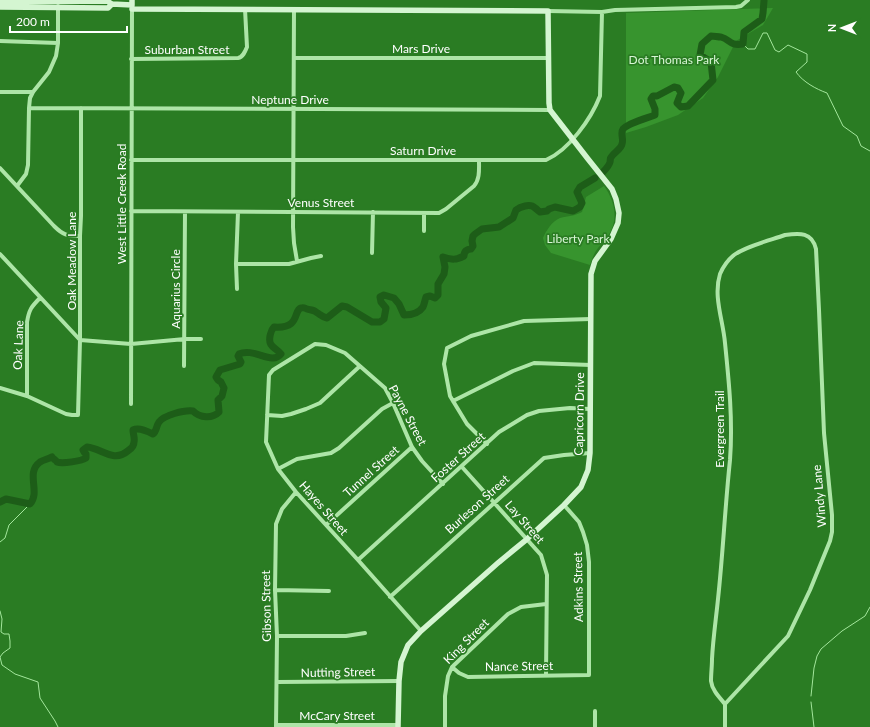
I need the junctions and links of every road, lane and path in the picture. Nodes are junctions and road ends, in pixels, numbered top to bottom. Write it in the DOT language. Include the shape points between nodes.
graph roads {
  1 [pos="748,0"];
  2 [pos="0,2"];
  3 [pos="58,2"];
  4 [pos="112,4"];
  5 [pos="132,5"];
  6 [pos="0,7"];
  7 [pos="58,8"];
  8 [pos="245,9"];
  9 [pos="294,10"];
  10 [pos="548,11"];
  11 [pos="602,12"];
  12 [pos="0,41"];
  13 [pos="58,43"];
  14 [pos="294,58"];
  15 [pos="548,58"];
  16 [pos="131,59"];
  17 [pos="0,92"];
  18 [pos="33,92"];
  19 [pos="29,108"];
  20 [pos="81,108"];
  21 [pos="131,108"];
  22 [pos="294,108"];
  23 [pos="550,110"];
  24 [pos="573,140"];
  25 [pos="131,160"];
  26 [pos="294,160"];
  27 [pos="479,160"];
  28 [pos="0,168"];
  29 [pos="17,186"];
  30 [pos="131,211"];
  31 [pos="185,212"];
  32 [pos="238,212"];
  33 [pos="294,212"];
  34 [pos="373,212"];
  35 [pos="424,213"];
  36 [pos="424,231"];
  37 [pos="80,236"];
  38 [pos="372,253"];
  39 [pos="0,254"];
  40 [pos="816,254"];
  41 [pos="322,256"];
  42 [pos="297,261"];
  43 [pos="236,264"];
  44 [pos="237,289"];
  45 [pos="40,298"];
  46 [pos="591,319"];
  47 [pos="185,339"];
  48 [pos="201,339"];
  49 [pos="80,340"];
  50 [pos="131,344"];
  51 [pos="590,365"];
  52 [pos="184,366"];
  53 [pos="360,366"];
  54 [pos="269,375"];
  55 [pos="0,388"];
  56 [pos="27,396"];
  57 [pos="453,401"];
  58 [pos="394,403"];
  59 [pos="131,404"];
  60 [pos="590,409"];
  61 [pos="267,415"];
  62 [pos="487,444"];
  63 [pos="412,447"];
  64 [pos="590,453"];
  65 [pos="462,467"];
  66 [pos="278,469"];
  67 [pos="443,484"];
  68 [pos="296,492"];
  69 [pos="495,503"];
  70 [pos="564,505"];
  71 [pos="326,525"];
  72 [pos="526,539"];
  73 [pos="358,560"];
  74 [pos="275,590"];
  75 [pos="329,591"];
  76 [pos="390,597"];
  77 [pos="546,604"];
  78 [pos="421,631"];
  79 [pos="365,633"];
  80 [pos="277,636"];
  81 [pos="452,667"];
  82 [pos="546,675"];
  83 [pos="589,675"];
  84 [pos="399,681"];
  85 [pos="277,682"];
  86 [pos="725,704"];
  87 [pos="595,711"];
  88 [pos="276,726"];
  89 [pos="398,726"];
  90 [pos="445,727"];
  91 [pos="595,727"];
  92 [pos="725,727"];
  1 -- 11 [label="street" via="736,7"];
  2 -- 3 [label="street"];
  3 -- 4 [label="street" via="107,1"];
  3 -- 7 [label="street"];
  4 -- 5 [label="street"];
  4 -- 7 [label="street" via="108,8"];
  5 -- 8 [label="street"];
  5 -- 16 [label="street, West Little Creek Road"];
  6 -- 7 [label="street"];
  7 -- 13 [label="street"];
  8 -- 9 [label="street"];
  8 -- 16 [label="street, Suburban Street" via="247,47 241,57"];
  9 -- 10 [label="street"];
  9 -- 14 [label="street"];
  10 -- 11 [label="street"];
  10 -- 15 [label="street"];
  11 -- 24 [label="street, Saturn Drive" via="600,96 596,107"];
  12 -- 13 [label="street"];
  13 -- 18 [label="street" via="49,72"];
  14 -- 15 [label="street, Mars Drive"];
  14 -- 22 [label="street"];
  15 -- 23 [label="street"];
  16 -- 21 [label="street, West Little Creek Road"];
  17 -- 18 [label="street"];
  18 -- 19 [label="street"];
  19 -- 20 [label="street, Neptune Drive"];
  19 -- 29 [label="street" via="28,165 26,174"];
  20 -- 21 [label="street, Neptune Drive"];
  20 -- 37 [label="street, Oak Meadow Lane"];
  21 -- 22 [label="street, Neptune Drive"];
  21 -- 25 [label="street, West Little Creek Road"];
  22 -- 23 [label="street, Neptune Drive"];
  22 -- 26 [label="street"];
  23 -- 24 [label="street, Capricorn Drive"];
  24 -- 27 [label="street, Saturn Drive" via="546,160"];
  24 -- 46 [label="street, Capricorn Drive" via="612,189 619,213 611,239 594,261"];
  25 -- 26 [label="street, Saturn Drive"];
  25 -- 30 [label="street, West Little Creek Road"];
  26 -- 27 [label="street, Saturn Drive"];
  26 -- 33 [label="street"];
  27 -- 35 [label="street, Venus Street" via="479,176 474,186 442,211"];
  28 -- 29 [label="street"];
  29 -- 37 [label="street" via="61,233"];
  30 -- 31 [label="street, Venus Street"];
  30 -- 50 [label="street, West Little Creek Road"];
  31 -- 32 [label="street, Venus Street"];
  31 -- 47 [label="street, Aquarius Circle"];
  32 -- 33 [label="street, Venus Street"];
  32 -- 43 [label="street"];
  33 -- 34 [label="street, Venus Street"];
  33 -- 42 [label="street"];
  34 -- 35 [label="street, Venus Street"];
  34 -- 38 [label="street"];
  35 -- 36 [label="street"];
  37 -- 49 [label="street, Oak Meadow Lane"];
  39 -- 45 [label="street"];
  40 -- 86 [label="street, Windy Lane" via="824,434 832,532 810,590 788,636"];
  40 -- 86 [label="street, Evergreen Trail" via="812,238 804,235 785,235 734,255 721,272 718,283 731,430 711,682"];
  41 -- 42 [label="street"];
  42 -- 43 [label="street" via="289,264"];
  43 -- 44 [label="street"];
  45 -- 49 [label="street"];
  45 -- 56 [label="street, Oak Lane" via="28,314"];
  46 -- 51 [label="street, Capricorn Drive"];
  46 -- 57 [label="street" via="524,321 472,336 447,348 444,364"];
  47 -- 48 [label="street"];
  47 -- 50 [label="street"];
  47 -- 52 [label="street, Aquarius Circle"];
  49 -- 50 [label="street"];
  49 -- 56 [label="street, Oak Meadow Lane" via="78,415 66,414"];
  50 -- 59 [label="street, West Little Creek Road"];
  51 -- 57 [label="street" via="534,363"];
  51 -- 60 [label="street, Capricorn Drive"];
  53 -- 54 [label="street, Payne Street" via="345,353 326,344 315,344"];
  53 -- 58 [label="street, Payne Street" via="385,388"];
  53 -- 61 [label="street" via="320,403 291,414"];
  54 -- 61 [label="street, Hayes Street"];
  55 -- 56 [label="street"];
  57 -- 62 [label="street" via="467,424"];
  58 -- 63 [label="street, Payne Street"];
  58 -- 66 [label="street" via="382,409 332,452 297,459"];
  60 -- 62 [label="street, Foster Street" via="570,408 539,411 527,415 500,432"];
  60 -- 64 [label="street, Capricorn Drive"];
  61 -- 66 [label="street, Hayes Street" via="266,442"];
  62 -- 65 [label="street, Foster Street"];
  63 -- 67 [label="street, Payne Street"];
  63 -- 71 [label="street, Tunnel Street"];
  64 -- 69 [label="street, Burleson Street" via="544,458"];
  64 -- 70 [label="street, Capricorn Drive" via="588,470 581,487"];
  65 -- 67 [label="street, Foster Street"];
  65 -- 69 [label="street, Lay Street"];
  66 -- 68 [label="street, Hayes Street"];
  67 -- 73 [label="street, Foster Street"];
  68 -- 71 [label="street, Hayes Street"];
  68 -- 74 [label="street, Gibson Street" via="282,509 276,524"];
  69 -- 72 [label="street, Lay Street"];
  69 -- 76 [label="street, Burleson Street"];
  70 -- 72 [label="street, Capricorn Drive"];
  70 -- 83 [label="street, Adkins Street" via="579,522 587,545"];
  71 -- 73 [label="street, Hayes Street"];
  72 -- 77 [label="street, Lay Street" via="541,555 546,575"];
  72 -- 78 [label="street, Capricorn Drive"];
  73 -- 76 [label="street, Hayes Street"];
  74 -- 75 [label="street"];
  74 -- 80 [label="street, Gibson Street"];
  76 -- 78 [label="street, Hayes Street"];
  77 -- 81 [label="street, King Street" via="522,607 508,614"];
  77 -- 82 [label="street, Lay Street"];
  78 -- 84 [label="street, Capricorn Drive" via="408,645 401,662"];
  79 -- 80 [label="street" via="346,636"];
  80 -- 85 [label="street, Gibson Street"];
  81 -- 82 [label="street, Nance Street" via="468,677"];
  81 -- 90 [label="street, King Street" via="445,696"];
  82 -- 83 [label="street, Nance Street"];
  84 -- 85 [label="street, Nutting Street"];
  84 -- 89 [label="street, Capricorn Drive"];
  85 -- 88 [label="street, Gibson Street"];
  86 -- 92 [label="street"];
  87 -- 91 [label="street"];
  88 -- 89 [label="street, McCary Street"];
}
